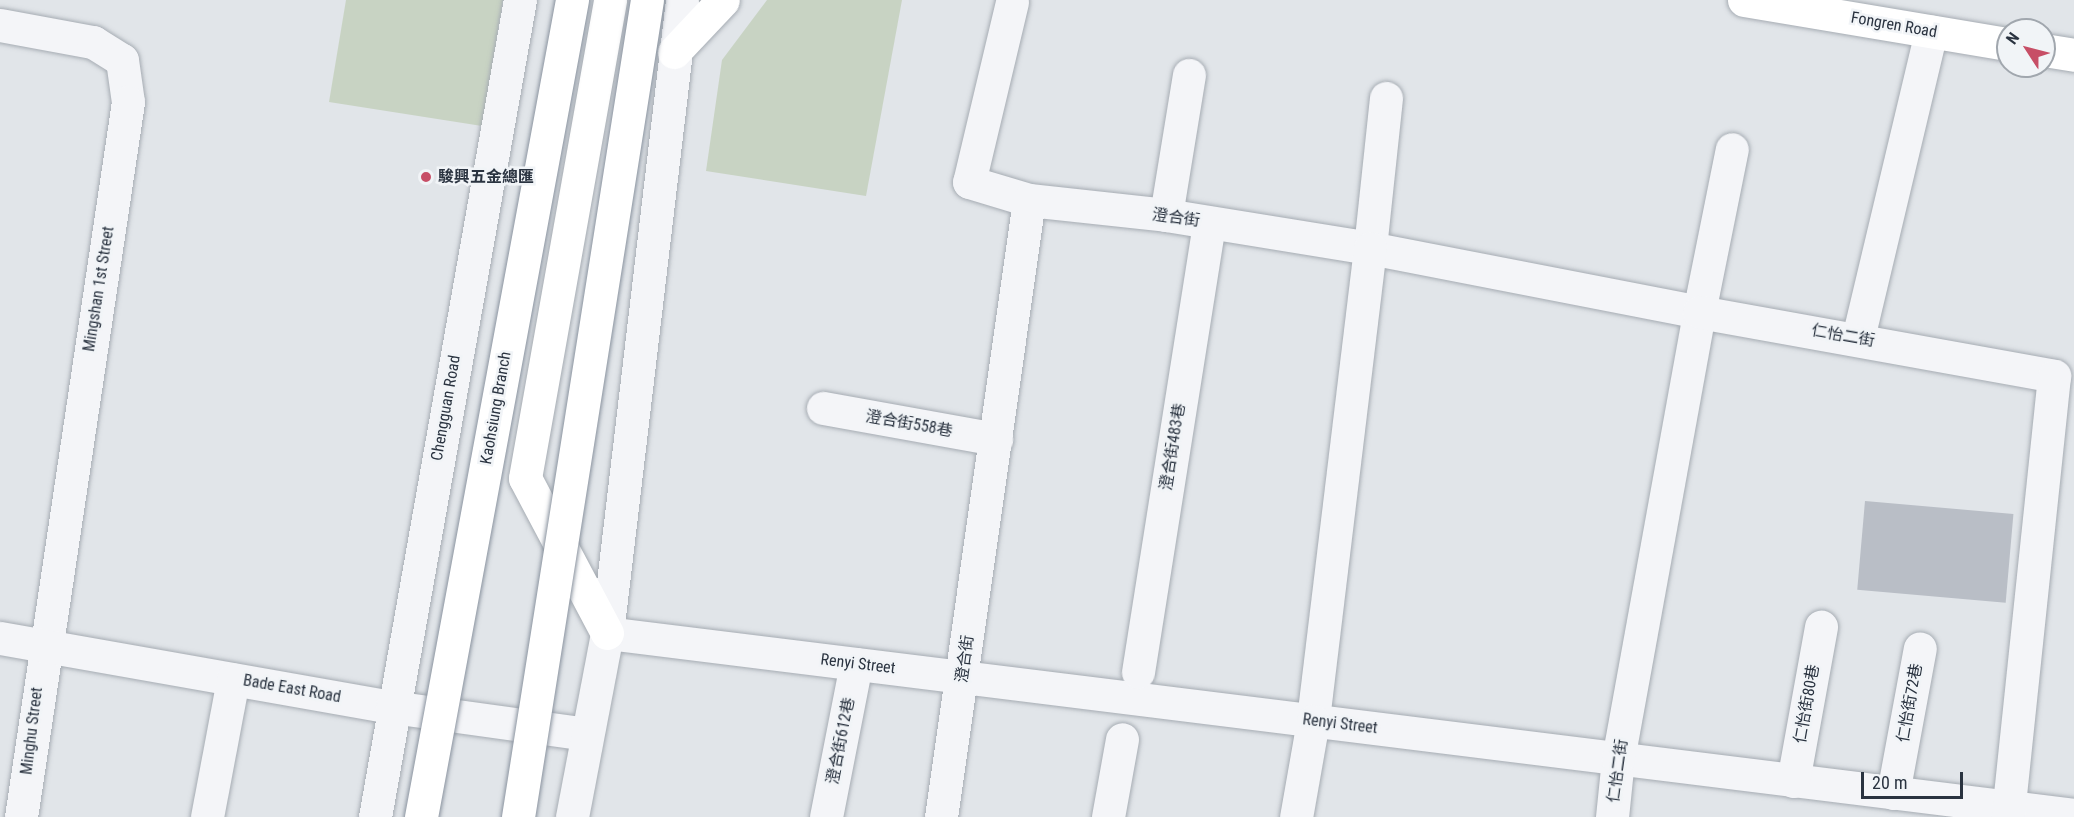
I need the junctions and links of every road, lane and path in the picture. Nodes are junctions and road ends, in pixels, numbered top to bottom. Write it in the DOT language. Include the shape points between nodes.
graph roads {
  1 [pos="520,0"];
  2 [pos="572,0"];
  3 [pos="610,0"];
  4 [pos="647,0"];
  5 [pos="682,0"];
  6 [pos="723,0"];
  7 [pos="1744,0"];
  8 [pos="1012,2"];
  9 [pos="0,25"];
  10 [pos="1931,32"];
  11 [pos="1996,42"];
  12 [pos="674,52"];
  13 [pos="2056,52"];
  14 [pos="2074,55"];
  15 [pos="1189,75"];
  16 [pos="1386,98"];
  17 [pos="1732,149"];
  18 [pos="1029,200"];
  19 [pos="1166,215"];
  20 [pos="1209,223"];
  21 [pos="1370,248"];
  22 [pos="1699,312"];
  23 [pos="1858,338"];
  24 [pos="2064,377"];
  25 [pos="822,408"];
  26 [pos="996,439"];
  27 [pos="1821,627"];
  28 [pos="607,633"];
  29 [pos="0,638"];
  30 [pos="44,645"];
  31 [pos="1920,648"];
  32 [pos="856,664"];
  33 [pos="1138,672"];
  34 [pos="962,678"];
  35 [pos="233,679"];
  36 [pos="392,707"];
  37 [pos="1313,721"];
  38 [pos="586,734"];
  39 [pos="1122,739"];
  40 [pos="1618,759"];
  41 [pos="1793,781"];
  42 [pos="1879,801"];
  43 [pos="2008,813"];
  44 [pos="2074,815"];
  45 [pos="21,817"];
  46 [pos="207,817"];
  47 [pos="375,817"];
  48 [pos="421,817"];
  49 [pos="518,817"];
  50 [pos="572,817"];
  51 [pos="826,817"];
  52 [pos="941,817"];
  53 [pos="1108,817"];
  54 [pos="1296,817"];
  55 [pos="1612,817"];
  1 -- 36 [label="street, Chengguan Road"];
  2 -- 48 [label="main road, Kaohsiung Branch, bridge"];
  3 -- 28 [label="main road" via="525,478"];
  4 -- 49 [label="main road, bridge"];
  5 -- 12 [label="street"];
  6 -- 12 [label="main road"];
  7 -- 10 [label="main road, Fongren Road"];
  8 -- 18 [label="street" via="969,182"];
  9 -- 30 [label="street, Mingshan 1st Street" via="93,42 122,60 128,102"];
  10 -- 11 [label="main road, Fongren Road"];
  10 -- 23 [label="street"];
  12 -- 28 [label="street"];
  13 -- 14 [label="main road"];
  15 -- 19 [label="street"];
  16 -- 21 [label="street"];
  17 -- 22 [label="street"];
  18 -- 19 [label="street, 澄合街"];
  18 -- 26 [label="street, 澄合街"];
  19 -- 20 [label="street, 澄合街"];
  20 -- 21 [label="street, 澄合街"];
  20 -- 33 [label="street, 澄合街483巷"];
  21 -- 22 [label="street, 澄合街"];
  21 -- 37 [label="street"];
  22 -- 23 [label="street, 仁怡二街"];
  22 -- 40 [label="street, 仁怡二街"];
  23 -- 24 [label="street, 仁怡二街"];
  24 -- 43 [label="street, 仁怡二街"];
  25 -- 26 [label="street, 澄合街558巷"];
  26 -- 34 [label="street, 澄合街"];
  27 -- 41 [label="street, 仁怡街80巷"];
  28 -- 32 [label="street, Renyi Street"];
  28 -- 38 [label="street"];
  29 -- 30 [label="street, Bade East Road"];
  30 -- 35 [label="street, Bade East Road"];
  30 -- 45 [label="street, Minghu Street"];
  31 -- 42 [label="street, 仁怡街72巷"];
  32 -- 34 [label="street, Renyi Street"];
  32 -- 51 [label="street, 澄合街612巷"];
  34 -- 37 [label="street, Renyi Street"];
  34 -- 52 [label="street, 澄合街"];
  35 -- 36 [label="street, Bade East Road"];
  35 -- 46 [label="street"];
  36 -- 38 [label="street, Bade East Road"];
  36 -- 47 [label="street, Chengguan Road"];
  37 -- 40 [label="street, Renyi Street"];
  37 -- 54 [label="street"];
  38 -- 50 [label="street"];
  39 -- 53 [label="street"];
  40 -- 41 [label="street, Renyi Street"];
  40 -- 55 [label="street, 仁怡二街"];
  41 -- 42 [label="street, Renyi Street"];
  42 -- 43 [label="street, Renyi Street"];
  43 -- 44 [label="street, Renyi Street"];
}
